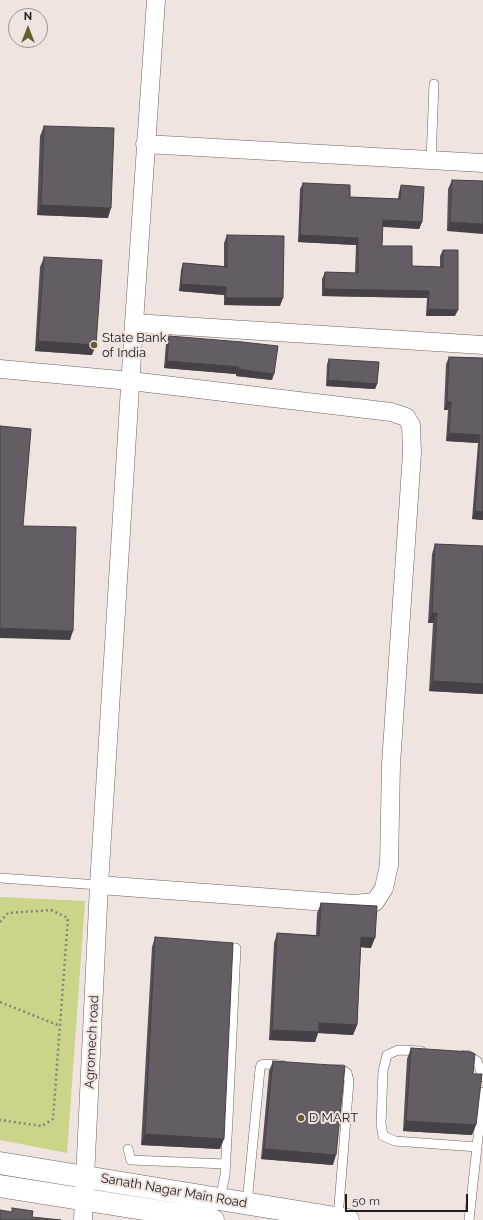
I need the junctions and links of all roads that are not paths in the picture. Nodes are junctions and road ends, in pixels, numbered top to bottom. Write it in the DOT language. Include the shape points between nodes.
graph roads {
  1 [pos="156,0"];
  2 [pos="434,84"];
  3 [pos="145,144"];
  4 [pos="431,160"];
  5 [pos="483,163"];
  6 [pos="134,323"];
  7 [pos="483,345"];
  8 [pos="0,369"];
  9 [pos="131,381"];
  10 [pos="0,878"];
  11 [pos="99,885"];
  12 [pos="212,946"];
  13 [pos="429,1052"];
  14 [pos="452,1054"];
  15 [pos="295,1066"];
  16 [pos="325,1068"];
  17 [pos="483,1077"];
  18 [pos="483,1092"];
  19 [pos="477,1147"];
  20 [pos="128,1149"];
  21 [pos="0,1163"];
  22 [pos="225,1164"];
  23 [pos="85,1176"];
  24 [pos="0,1186"];
  25 [pos="220,1199"];
  26 [pos="247,1203"];
  27 [pos="83,1210"];
  28 [pos="343,1219"];
  29 [pos="213,1220"];
  30 [pos="469,1220"];
  1 -- 3 [label="street, Agromech road"];
  2 -- 4 [label="lane"];
  3 -- 4 [label="street"];
  3 -- 6 [label="street, Agromech road"];
  4 -- 5 [label="street"];
  6 -- 7 [label="street"];
  6 -- 9 [label="street, Agromech road"];
  8 -- 9 [label="street"];
  9 -- 11 [label="street, Agromech road"];
  9 -- 11 [label="street" via="391,412 406,417 411,425 412,452 391,764 389,865 384,888 375,902 354,904"];
  10 -- 11 [label="lane"];
  11 -- 23 [label="street, Agromech road"];
  12 -- 22 [label="lane" via="236,948"];
  13 -- 19 [label="lane" via="398,1050 387,1055 383,1071 383,1136 395,1141"];
  14 -- 17 [label="lane" via="467,1055 477,1061"];
  15 -- 26 [label="lane" via="261,1065"];
  16 -- 28 [label="lane" via="341,1069 347,1073 349,1081"];
  18 -- 19 [label="lane"];
  19 -- 30 [label="lane"];
  20 -- 22 [label="lane" via="131,1160"];
  21 -- 23 [label="street, Sanath Nagar Main Road"];
  22 -- 25 [label="lane"];
  23 -- 25 [label="street, Sanath Nagar Main Road"];
  23 -- 27 [label="street, Agromech road"];
  24 -- 27 [label="street, Sanath Nagar Main Road"];
  25 -- 26 [label="street, Sanath Nagar Main Road"];
  26 -- 28 [label="street, Sanath Nagar Main Road"];
  27 -- 29 [label="street, Sanath Nagar Main Road"];
}
